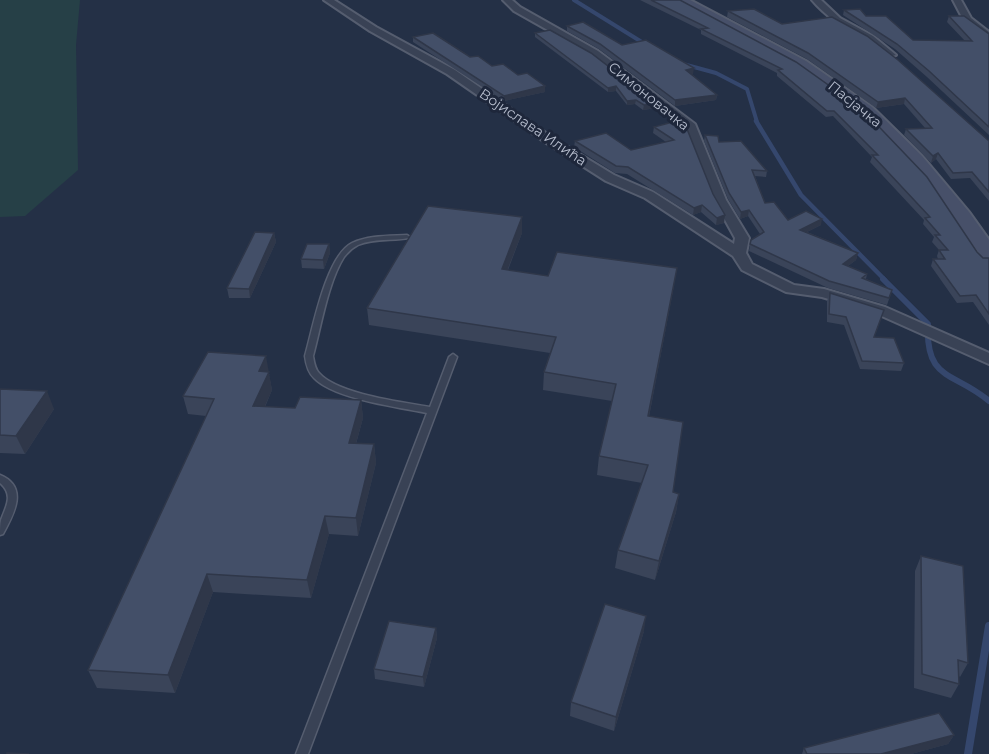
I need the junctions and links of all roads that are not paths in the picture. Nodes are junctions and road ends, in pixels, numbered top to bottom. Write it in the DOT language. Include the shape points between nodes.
graph roads {
  1 [pos="328,0"];
  2 [pos="507,0"];
  3 [pos="681,0"];
  4 [pos="816,0"];
  5 [pos="957,0"];
  6 [pos="989,37"];
  7 [pos="901,62"];
  8 [pos="407,237"];
  9 [pos="739,253"];
  10 [pos="989,254"];
  11 [pos="453,357"];
  12 [pos="989,359"];
  13 [pos="433,411"];
  14 [pos="0,478"];
  15 [pos="0,531"];
  16 [pos="302,754"];
  1 -- 9 [label="street, Војислава Илића" via="451,72 610,178 649,195"];
  2 -- 9 [label="street, Симоновачка" via="595,53 691,126 720,200 742,238"];
  3 -- 10 [label="main road, Пасјачка" via="813,71 868,110 951,202"];
  4 -- 7 [label="street" via="837,20 870,38"];
  5 -- 6 [label="street" via="967,19"];
  8 -- 13 [label="lane" via="369,239 342,253 332,275 310,364 320,379 336,388"];
  9 -- 12 [label="street" via="747,267 783,285 856,302"];
  11 -- 13 [label="lane"];
  13 -- 16 [label="lane"];
  14 -- 15 [label="lane" via="11,488 14,501"];
}
